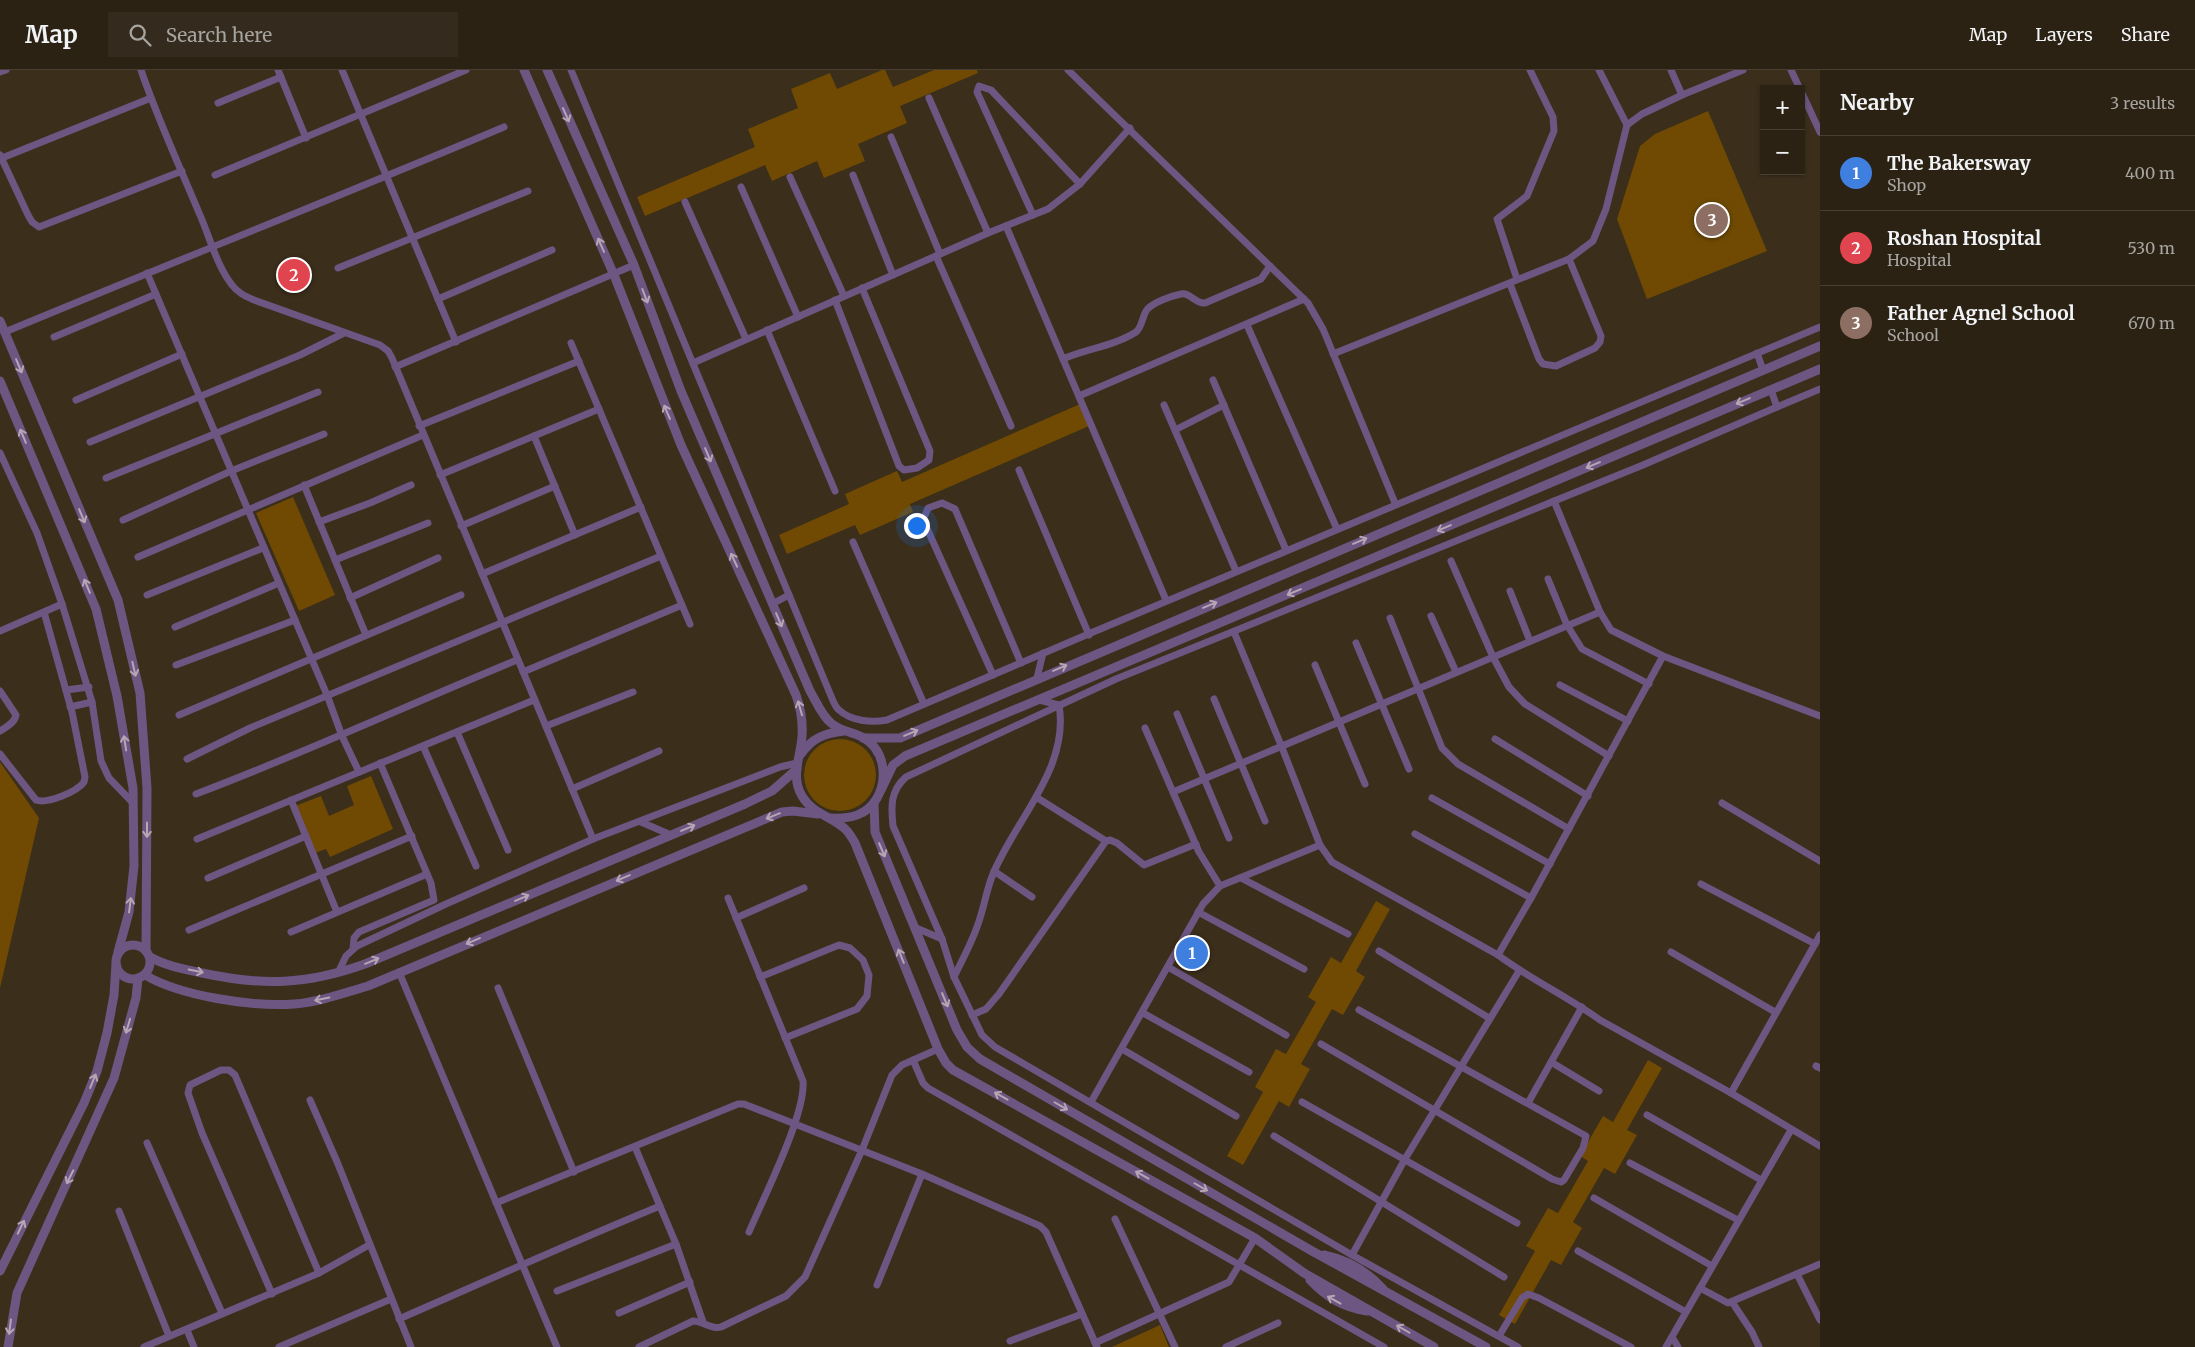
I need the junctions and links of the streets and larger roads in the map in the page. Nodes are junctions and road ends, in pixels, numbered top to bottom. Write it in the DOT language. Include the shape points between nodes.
graph roads {
  1 [pos="6,70"];
  2 [pos="141,70"];
  3 [pos="342,70"];
  4 [pos="466,70"];
  5 [pos="524,70"];
  6 [pos="547,70"];
  7 [pos="571,70"];
  8 [pos="1068,70"];
  9 [pos="1530,70"];
  10 [pos="1599,70"];
  11 [pos="1671,70"];
  12 [pos="1791,70"];
  13 [pos="1738,71"];
  14 [pos="0,72"];
  15 [pos="279,73"];
  16 [pos="1798,85"];
  17 [pos="1682,95"];
  18 [pos="151,98"];
  19 [pos="929,98"];
  20 [pos="1805,99"];
  21 [pos="218,104"];
  22 [pos="361,116"];
  23 [pos="1627,125"];
  24 [pos="504,127"];
  25 [pos="1130,128"];
  26 [pos="1820,132"];
  27 [pos="891,137"];
  28 [pos="306,138"];
  29 [pos="1,156"];
  30 [pos="182,171"];
  31 [pos="215,175"];
  32 [pos="853,175"];
  33 [pos="790,176"];
  34 [pos="387,177"];
  35 [pos="1080,184"];
  36 [pos="741,188"];
  37 [pos="528,191"];
  38 [pos="684,202"];
  39 [pos="1033,215"];
  40 [pos="1006,226"];
  41 [pos="988,233"];
  42 [pos="413,239"];
  43 [pos="213,245"];
  44 [pos="552,250"];
  45 [pos="938,255"];
  46 [pos="1569,259"];
  47 [pos="634,265"];
  48 [pos="1270,266"];
  49 [pos="338,268"];
  50 [pos="147,273"];
  51 [pos="614,275"];
  52 [pos="893,275"];
  53 [pos="1517,279"];
  54 [pos="1510,284"];
  55 [pos="862,288"];
  56 [pos="156,294"];
  57 [pos="844,296"];
  58 [pos="438,299"];
  59 [pos="1304,299"];
  60 [pos="835,300"];
  61 [pos="798,317"];
  62 [pos="0,321"];
  63 [pos="1247,325"];
  64 [pos="1820,327"];
  65 [pos="767,330"];
  66 [pos="5,332"];
  67 [pos="344,333"];
  68 [pos="54,337"];
  69 [pos="746,340"];
  70 [pos="456,342"];
  71 [pos="571,343"];
  72 [pos="1820,346"];
  73 [pos="1757,353"];
  74 [pos="182,354"];
  75 [pos="1333,354"];
  76 [pos="1063,359"];
  77 [pos="579,361"];
  78 [pos="693,363"];
  79 [pos="395,367"];
  80 [pos="1820,368"];
  81 [pos="1763,370"];
  82 [pos="1214,380"];
  83 [pos="0,381"];
  84 [pos="1820,389"];
  85 [pos="1771,390"];
  86 [pos="318,392"];
  87 [pos="200,396"];
  88 [pos="1079,396"];
  89 [pos="76,400"];
  90 [pos="1164,405"];
  91 [pos="1224,405"];
  92 [pos="1777,407"];
  93 [pos="599,409"];
  94 [pos="419,426"];
  95 [pos="1010,426"];
  96 [pos="1175,430"];
  97 [pos="215,433"];
  98 [pos="324,434"];
  99 [pos="423,435"];
  100 [pos="534,436"];
  101 [pos="90,442"];
  102 [pos="0,453"];
  103 [pos="1019,470"];
  104 [pos="232,472"];
  105 [pos="440,475"];
  106 [pos="106,478"];
  107 [pos="304,485"];
  108 [pos="411,485"];
  109 [pos="555,486"];
  110 [pos="836,491"];
  111 [pos="1554,501"];
  112 [pos="1395,503"];
  113 [pos="641,507"];
  114 [pos="248,509"];
  115 [pos="123,520"];
  116 [pos="319,522"];
  117 [pos="428,524"];
  118 [pos="461,526"];
  119 [pos="1336,529"];
  120 [pos="575,535"];
  121 [pos="853,542"];
  122 [pos="263,548"];
  123 [pos="1286,550"];
  124 [pos="661,556"];
  125 [pos="138,557"];
  126 [pos="438,558"];
  127 [pos="335,560"];
  128 [pos="1451,561"];
  129 [pos="1236,571"];
  130 [pos="482,574"];
  131 [pos="1548,578"];
  132 [pos="279,583"];
  133 [pos="1510,591"];
  134 [pos="147,595"];
  135 [pos="461,595"];
  136 [pos="789,595"];
  137 [pos="350,598"];
  138 [pos="1166,600"];
  139 [pos="62,604"];
  140 [pos="772,604"];
  141 [pos="682,605"];
  142 [pos="44,612"];
  143 [pos="1600,612"];
  144 [pos="1431,616"];
  145 [pos="1390,618"];
  146 [pos="295,620"];
  147 [pos="502,622"];
  148 [pos="690,624"];
  149 [pos="1567,625"];
  150 [pos="176,627"];
  151 [pos="0,631"];
  152 [pos="1234,632"];
  153 [pos="366,635"];
  154 [pos="1089,635"];
  155 [pos="1530,641"];
  156 [pos="1356,643"];
  157 [pos="1043,653"];
  158 [pos="1663,656"];
  159 [pos="1493,657"];
  160 [pos="311,658"];
  161 [pos="517,660"];
  162 [pos="1021,663"];
  163 [pos="176,665"];
  164 [pos="1315,665"];
  165 [pos="523,672"];
  166 [pos="1456,672"];
  167 [pos="993,675"];
  168 [pos="1037,678"];
  169 [pos="1649,684"];
  170 [pos="1560,685"];
  171 [pos="88,687"];
  172 [pos="1418,688"];
  173 [pos="66,690"];
  174 [pos="0,691"];
  175 [pos="633,692"];
  176 [pos="327,696"];
  177 [pos="1214,699"];
  178 [pos="534,700"];
  179 [pos="1039,700"];
  180 [pos="92,702"];
  181 [pos="924,704"];
  182 [pos="1382,704"];
  183 [pos="1059,705"];
  184 [pos="70,707"];
  185 [pos="1178,714"];
  186 [pos="179,715"];
  187 [pos="1820,716"];
  188 [pos="1628,721"];
  189 [pos="1339,723"];
  190 [pos="546,726"];
  191 [pos="1145,728"];
  192 [pos="0,731"];
  193 [pos="844,731"];
  194 [pos="457,732"];
  195 [pos="342,736"];
  196 [pos="864,738"];
  197 [pos="1495,739"];
  198 [pos="1282,745"];
  199 [pos="423,746"];
  200 [pos="660,751"];
  201 [pos="0,754"];
  202 [pos="1609,756"];
  203 [pos="187,759"];
  204 [pos="380,763"];
  205 [pos="798,763"];
  206 [pos="1241,764"];
  207 [pos="1409,769"];
  208 [pos="360,772"];
  209 [pos="1204,779"];
  210 [pos="1365,784"];
  211 [pos="572,789"];
  212 [pos="882,790"];
  213 [pos="1172,792"];
  214 [pos="196,794"];
  215 [pos="1588,796"];
  216 [pos="1036,797"];
  217 [pos="1432,798"];
  218 [pos="291,800"];
  219 [pos="133,803"];
  220 [pos="874,803"];
  221 [pos="1722,803"];
  222 [pos="825,816"];
  223 [pos="1265,821"];
  224 [pos="642,822"];
  225 [pos="1569,829"];
  226 [pos="672,834"];
  227 [pos="1415,834"];
  228 [pos="306,836"];
  229 [pos="412,836"];
  230 [pos="1229,838"];
  231 [pos="197,839"];
  232 [pos="593,839"];
  233 [pos="1106,841"];
  234 [pos="1196,844"];
  235 [pos="1320,845"];
  236 [pos="508,850"];
  237 [pos="1820,861"];
  238 [pos="1550,864"];
  239 [pos="476,866"];
  240 [pos="994,871"];
  241 [pos="321,874"];
  242 [pos="427,874"];
  243 [pos="208,878"];
  244 [pos="1241,878"];
  245 [pos="1700,884"];
  246 [pos="1220,886"];
  247 [pos="804,888"];
  248 [pos="1032,897"];
  249 [pos="728,898"];
  250 [pos="1531,898"];
  251 [pos="337,912"];
  252 [pos="1198,912"];
  253 [pos="736,918"];
  254 [pos="914,927"];
  255 [pos="189,930"];
  256 [pos="291,932"];
  257 [pos="1348,934"];
  258 [pos="1820,935"];
  259 [pos="942,939"];
  260 [pos="1815,944"];
  261 [pos="353,949"];
  262 [pos="1379,951"];
  263 [pos="118,952"];
  264 [pos="1671,952"];
  265 [pos="148,954"];
  266 [pos="1498,955"];
  267 [pos="116,964"];
  268 [pos="1168,967"];
  269 [pos="1304,970"];
  270 [pos="1518,970"];
  271 [pos="399,972"];
  272 [pos="338,973"];
  273 [pos="141,977"];
  274 [pos="760,977"];
  275 [pos="954,977"];
  276 [pos="498,988"];
  277 [pos="1582,1007"];
  278 [pos="1358,1010"];
  279 [pos="1776,1012"];
  280 [pos="1143,1013"];
  281 [pos="972,1015"];
  282 [pos="1489,1018"];
  283 [pos="1286,1035"];
  284 [pos="785,1038"];
  285 [pos="1321,1044"];
  286 [pos="1122,1048"];
  287 [pos="938,1049"];
  288 [pos="913,1060"];
  289 [pos="1551,1062"];
  290 [pos="1461,1066"];
  291 [pos="1249,1072"];
  292 [pos="1599,1091"];
  293 [pos="1732,1093"];
  294 [pos="310,1100"];
  295 [pos="1091,1102"];
  296 [pos="1302,1102"];
  297 [pos="1528,1103"];
  298 [pos="1434,1111"];
  299 [pos="1647,1115"];
  300 [pos="1236,1116"];
  301 [pos="794,1125"];
  302 [pos="1791,1130"];
  303 [pos="1274,1136"];
  304 [pos="147,1142"];
  305 [pos="1820,1146"];
  306 [pos="635,1147"];
  307 [pos="862,1150"];
  308 [pos="1406,1160"];
  309 [pos="1630,1164"];
  310 [pos="574,1172"];
  311 [pos="922,1174"];
  312 [pos="1761,1180"];
  313 [pos="1594,1198"];
  314 [pos="496,1203"];
  315 [pos="1382,1203"];
  316 [pos="660,1206"];
  317 [pos="119,1211"];
  318 [pos="1114,1219"];
  319 [pos="1738,1220"];
  320 [pos="1516,1222"];
  321 [pos="749,1232"];
  322 [pos="1255,1238"];
  323 [pos="676,1244"];
  324 [pos="369,1245"];
  325 [pos="1578,1251"];
  326 [pos="1352,1255"];
  327 [pos="1820,1264"];
  328 [pos="523,1266"];
  329 [pos="1240,1266"];
  330 [pos="1712,1266"];
  331 [pos="0,1271"];
  332 [pos="319,1273"];
  333 [pos="1797,1274"];
  334 [pos="1504,1277"];
  335 [pos="690,1282"];
  336 [pos="877,1285"];
  337 [pos="1700,1288"];
  338 [pos="557,1291"];
  339 [pos="272,1294"];
  340 [pos="390,1299"];
  341 [pos="1732,1302"];
  342 [pos="1686,1312"];
  343 [pos="222,1313"];
  344 [pos="619,1313"];
  345 [pos="1161,1313"];
  346 [pos="1082,1314"];
  347 [pos="399,1318"];
  348 [pos="1820,1320"];
  349 [pos="703,1322"];
  350 [pos="1278,1323"];
  351 [pos="187,1330"];
  352 [pos="169,1336"];
  353 [pos="1499,1336"];
  354 [pos="1672,1337"];
  355 [pos="1010,1341"];
  356 [pos="1096,1345"];
  357 [pos="8,1347"];
  358 [pos="144,1347"];
  359 [pos="194,1347"];
  360 [pos="279,1347"];
  361 [pos="411,1347"];
  362 [pos="556,1347"];
  363 [pos="639,1347"];
  364 [pos="1175,1347"];
  365 [pos="1226,1347"];
  366 [pos="1384,1347"];
  367 [pos="1434,1347"];
  368 [pos="1486,1347"];
  369 [pos="1518,1347"];
  370 [pos="1631,1347"];
  371 [pos="1666,1347"];
  372 [pos="1678,1347"];
  373 [pos="1759,1347"];
  1 -- 14 [label="street"];
  2 -- 18 [label="street"];
  3 -- 22 [label="street"];
  4 -- 22 [label="street"];
  51 -- 5 [label="street, one-way"];
  6 -- 47 [label="street, one-way"];
  7 -- 78 [label="street"];
  8 -- 25 [label="street"];
  9 -- 53 [label="street" via="1553,117 1554,131 1527,196 1496,219"];
  10 -- 23 [label="street"];
  11 -- 17 [label="street"];
  12 -- 16 [label="street"];
  13 -- 17 [label="street"];
  15 -- 21 [label="street"];
  15 -- 28 [label="street"];
  17 -- 23 [label="street"];
  18 -- 29 [label="street"];
  18 -- 30 [label="street"];
  19 -- 41 [label="street"];
  20 -- 26 [label="street"];
  22 -- 28 [label="street"];
  22 -- 34 [label="street"];
  23 -- 46 [label="street" via="1606,209 1593,241"];
  24 -- 34 [label="street"];
  25 -- 35 [label="street"];
  25 -- 48 [label="street"];
  27 -- 45 [label="street"];
  28 -- 31 [label="street"];
  29 -- 30 [label="street" via="28,215 39,227"];
  30 -- 43 [label="street"];
  32 -- 52 [label="street"];
  33 -- 57 [label="street"];
  34 -- 42 [label="street"];
  34 -- 43 [label="street"];
  35 -- 39 [label="street" via="1048,209"];
  35 -- 39 [label="street" via="991,90 979,86 977,92"];
  36 -- 61 [label="street"];
  37 -- 42 [label="street"];
  38 -- 69 [label="street"];
  39 -- 40 [label="street"];
  40 -- 41 [label="street"];
  40 -- 76 [label="street"];
  41 -- 45 [label="street"];
  42 -- 49 [label="street"];
  42 -- 58 [label="street"];
  43 -- 50 [label="street"];
  43 -- 67 [label="street" via="227,278 240,294"];
  44 -- 58 [label="street"];
  45 -- 52 [label="street"];
  45 -- 95 [label="street"];
  46 -- 53 [label="street"];
  46 -- 54 [label="street" via="1601,336 1595,348 1556,366 1543,364 1540,359"];
  47 -- 51 [label="street"];
  47 -- 140 [label="street, one-way" via="681,391"];
  48 -- 59 [label="street"];
  48 -- 76 [label="street" via="1261,279 1205,303 1198,303 1182,294 1152,306 1147,309 1138,330 1116,342"];
  50 -- 56 [label="street"];
  50 -- 66 [label="street"];
  51 -- 70 [label="street"];
  205 -- 51 [label="street, one-way" via="802,715 796,695 681,445"];
  52 -- 55 [label="street"];
  53 -- 54 [label="street"];
  54 -- 75 [label="street"];
  55 -- 57 [label="street"];
  55 -- 60 [label="street" via="930,451 929,460 918,468 904,470 899,466"];
  56 -- 68 [label="street"];
  56 -- 74 [label="street"];
  57 -- 60 [label="street"];
  58 -- 70 [label="street"];
  59 -- 63 [label="street"];
  59 -- 75 [label="street" via="1323,329"];
  60 -- 61 [label="street"];
  61 -- 65 [label="street"];
  62 -- 66 [label="street"];
  63 -- 88 [label="street"];
  63 -- 119 [label="street"];
  64 -- 73 [label="street"];
  65 -- 69 [label="street"];
  65 -- 110 [label="street"];
  66 -- 265 [label="street, one-way" via="118,600 140,693 147,788"];
  67 -- 79 [label="street" via="388,350"];
  67 -- 87 [label="street" via="300,355"];
  69 -- 78 [label="street"];
  70 -- 79 [label="street"];
  71 -- 77 [label="street"];
  72 -- 81 [label="street"];
  73 -- 81 [label="street"];
  73 -- 112 [label="street"];
  74 -- 87 [label="street"];
  74 -- 89 [label="street"];
  75 -- 112 [label="street"];
  76 -- 88 [label="street"];
  77 -- 93 [label="street"];
  77 -- 94 [label="street"];
  78 -- 136 [label="street"];
  79 -- 94 [label="street"];
  80 -- 85 [label="street"];
  168 -- 81 [label="street, one-way"];
  82 -- 91 [label="street"];
  219 -- 83 [label="street, one-way" via="118,696 96,608"];
  84 -- 92 [label="street"];
  85 -- 92 [label="street"];
  85 -- 179 [label="street, one-way"];
  86 -- 97 [label="street"];
  87 -- 97 [label="street"];
  87 -- 101 [label="street"];
  88 -- 138 [label="street"];
  90 -- 96 [label="street"];
  91 -- 96 [label="street"];
  91 -- 123 [label="street"];
  92 -- 111 [label="street"];
  93 -- 100 [label="street"];
  93 -- 113 [label="street"];
  94 -- 99 [label="street"];
  96 -- 129 [label="street"];
  97 -- 104 [label="street"];
  97 -- 106 [label="street"];
  98 -- 104 [label="street"];
  99 -- 105 [label="street"];
  99 -- 107 [label="street"];
  100 -- 105 [label="street"];
  100 -- 109 [label="street"];
  102 -- 139 [label="street" via="37,533"];
  103 -- 154 [label="street"];
  104 -- 114 [label="street"];
  104 -- 115 [label="street"];
  105 -- 118 [label="street"];
  107 -- 114 [label="street"];
  107 -- 116 [label="street"];
  108 -- 116 [label="street"];
  109 -- 118 [label="street"];
  109 -- 120 [label="street"];
  111 -- 143 [label="street"];
  111 -- 152 [label="street"];
  112 -- 119 [label="street"];
  113 -- 120 [label="street"];
  113 -- 124 [label="street"];
  114 -- 122 [label="street"];
  114 -- 125 [label="street"];
  116 -- 127 [label="street"];
  117 -- 127 [label="street"];
  118 -- 130 [label="street"];
  119 -- 123 [label="street"];
  120 -- 130 [label="street"];
  121 -- 181 [label="street"];
  122 -- 132 [label="street"];
  122 -- 134 [label="street"];
  123 -- 129 [label="street"];
  124 -- 141 [label="street"];
  124 -- 147 [label="street"];
  126 -- 137 [label="street"];
  127 -- 137 [label="street"];
  128 -- 159 [label="street"];
  129 -- 138 [label="street"];
  130 -- 147 [label="street"];
  131 -- 149 [label="street"];
  132 -- 146 [label="street"];
  132 -- 150 [label="street"];
  133 -- 155 [label="street"];
  135 -- 153 [label="street"];
  136 -- 140 [label="street"];
  136 -- 181 [label="street" via="837,709 850,717 877,722"];
  137 -- 153 [label="street"];
  138 -- 154 [label="street"];
  139 -- 142 [label="street"];
  139 -- 171 [label="street"];
  140 -- 193 [label="street, one-way" via="819,707 830,723"];
  141 -- 148 [label="street"];
  141 -- 165 [label="street"];
  142 -- 151 [label="street"];
  142 -- 173 [label="street"];
  143 -- 149 [label="street"];
  143 -- 158 [label="street" via="1611,630"];
  144 -- 166 [label="street"];
  145 -- 172 [label="street"];
  146 -- 160 [label="street"];
  146 -- 163 [label="street"];
  147 -- 161 [label="street"];
  147 -- 176 [label="street"];
  149 -- 155 [label="street"];
  149 -- 169 [label="street" via="1582,649"];
  152 -- 183 [label="street"];
  152 -- 198 [label="street"];
  153 -- 160 [label="street"];
  154 -- 157 [label="street"];
  155 -- 159 [label="street"];
  156 -- 182 [label="street"];
  157 -- 162 [label="street"];
  157 -- 168 [label="street"];
  158 -- 169 [label="street"];
  158 -- 187 [label="street"];
  159 -- 166 [label="street"];
  159 -- 202 [label="street" via="1509,687 1525,704"];
  160 -- 176 [label="street"];
  160 -- 186 [label="street"];
  161 -- 165 [label="street"];
  161 -- 195 [label="street"];
  162 -- 167 [label="street"];
  162 -- 167 [label="street" via="955,509 942,503 928,508 925,524"];
  164 -- 189 [label="street"];
  165 -- 178 [label="street"];
  166 -- 172 [label="street"];
  167 -- 181 [label="street"];
  196 -- 168 [label="street, one-way" via="900,738"];
  169 -- 188 [label="street"];
  170 -- 188 [label="street"];
  171 -- 173 [label="street"];
  171 -- 180 [label="street"];
  172 -- 182 [label="street"];
  172 -- 225 [label="street" via="1442,748 1453,759"];
  173 -- 184 [label="street"];
  174 -- 192 [label="street" via="16,715 12,723"];
  175 -- 190 [label="street"];
  176 -- 195 [label="street"];
  176 -- 203 [label="street"];
  177 -- 206 [label="street"];
  178 -- 190 [label="street"];
  178 -- 194 [label="street"];
  179 -- 183 [label="street"];
  179 -- 212 [label="street" via="905,756 893,765"];
  180 -- 184 [label="street"];
  180 -- 219 [label="street" via="101,761 109,778"];
  182 -- 189 [label="street"];
  182 -- 207 [label="street"];
  183 -- 216 [label="street" via="1060,736"];
  183 -- 259 [label="street" via="906,777 898,784 891,807 893,826"];
  184 -- 201 [label="street" via="85,776 79,789 44,801 36,800"];
  185 -- 209 [label="street"];
  188 -- 202 [label="street"];
  189 -- 198 [label="street"];
  189 -- 210 [label="street"];
  190 -- 211 [label="street"];
  191 -- 213 [label="street"];
  193 -- 196 [label="street"];
  193 -- 205 [label="street" via="816,738"];
  194 -- 199 [label="street"];
  194 -- 236 [label="street"];
  195 -- 208 [label="street"];
  195 -- 214 [label="street"];
  196 -- 212 [label="street" via="882,760"];
  197 -- 215 [label="street"];
  198 -- 206 [label="street"];
  198 -- 235 [label="street"];
  199 -- 204 [label="street"];
  199 -- 239 [label="street"];
  200 -- 211 [label="street"];
  202 -- 215 [label="street"];
  204 -- 208 [label="street"];
  204 -- 229 [label="street"];
  205 -- 222 [label="street" via="797,781 801,794 809,806"];
  205 -- 224 [label="street" via="780,767"];
  226 -- 205 [label="street, one-way" via="772,792"];
  206 -- 209 [label="street"];
  206 -- 223 [label="street"];
  208 -- 218 [label="street"];
  209 -- 213 [label="street"];
  209 -- 230 [label="street"];
  211 -- 232 [label="street"];
  212 -- 220 [label="street"];
  213 -- 234 [label="street"];
  215 -- 225 [label="street"];
  216 -- 233 [label="street"];
  216 -- 240 [label="street"];
  217 -- 238 [label="street"];
  218 -- 228 [label="street"];
  218 -- 231 [label="street"];
  263 -- 219 [label="street, one-way" via="130,902 134,866"];
  220 -- 222 [label="street" via="861,814 846,819"];
  220 -- 254 [label="street, one-way" via="875,832"];
  221 -- 237 [label="street"];
  222 -- 271 [label="street, one-way" via="782,812"];
  287 -- 222 [label="street, one-way" via="855,843 846,829"];
  224 -- 226 [label="street"];
  224 -- 232 [label="street"];
  225 -- 238 [label="street"];
  272 -- 226 [label="street, one-way"];
  227 -- 250 [label="street"];
  228 -- 241 [label="street"];
  228 -- 243 [label="street"];
  229 -- 241 [label="street"];
  229 -- 242 [label="street"];
  232 -- 261 [label="street"];
  233 -- 234 [label="street" via="1117,843 1144,865"];
  233 -- 281 [label="street" via="999,994 986,1009"];
  234 -- 246 [label="street"];
  235 -- 244 [label="street"];
  235 -- 266 [label="street" via="1340,868"];
  238 -- 250 [label="street"];
  240 -- 248 [label="street"];
  240 -- 275 [label="street" via="972,940"];
  241 -- 251 [label="street"];
  241 -- 255 [label="street"];
  242 -- 251 [label="street"];
  242 -- 261 [label="street" via="434,900 359,932 354,938"];
  244 -- 246 [label="street"];
  244 -- 257 [label="street"];
  245 -- 260 [label="street"];
  246 -- 252 [label="street"];
  247 -- 253 [label="street"];
  249 -- 253 [label="street"];
  250 -- 266 [label="street"];
  251 -- 256 [label="street"];
  252 -- 268 [label="street"];
  252 -- 269 [label="street"];
  253 -- 274 [label="street"];
  254 -- 259 [label="street"];
  254 -- 368 [label="street, one-way" via="957,1030 967,1047 980,1059 1312,1252"];
  258 -- 260 [label="street"];
  259 -- 275 [label="street"];
  260 -- 279 [label="street"];
  261 -- 272 [label="street"];
  262 -- 282 [label="street"];
  263 -- 265 [label="street" via="132,944 140,946"];
  263 -- 267 [label="street"];
  264 -- 279 [label="street"];
  265 -- 272 [label="street, one-way" via="173,966 258,982 298,981"];
  265 -- 273 [label="street" via="149,968"];
  266 -- 270 [label="street"];
  267 -- 273 [label="street" via="123,976 130,979"];
  331 -- 267 [label="street, one-way" via="97,1071 114,995"];
  268 -- 280 [label="street"];
  268 -- 283 [label="street"];
  270 -- 277 [label="street"];
  270 -- 282 [label="street"];
  271 -- 273 [label="street, one-way" via="368,986 294,1004 228,1000"];
  271 -- 314 [label="street"];
  273 -- 357 [label="street, one-way" via="114,1078 17,1293"];
  274 -- 284 [label="street"];
  274 -- 284 [label="street" via="839,945 850,948 867,967 868,996 857,1009"];
  275 -- 281 [label="street"];
  276 -- 310 [label="street"];
  277 -- 289 [label="street"];
  277 -- 293 [label="street"];
  278 -- 290 [label="street"];
  279 -- 293 [label="street"];
  280 -- 286 [label="street"];
  280 -- 291 [label="street"];
  281 -- 295 [label="street" via="982,1035 995,1047"];
  282 -- 290 [label="street"];
  284 -- 301 [label="street" via="803,1081 804,1094"];
  285 -- 298 [label="street"];
  286 -- 295 [label="street"];
  286 -- 300 [label="street"];
  287 -- 288 [label="street"];
  322 -- 287 [label="street, one-way" via="953,1070"];
  288 -- 307 [label="street" via="892,1075"];
  288 -- 329 [label="street" via="928,1088"];
  289 -- 292 [label="street"];
  289 -- 297 [label="street"];
  290 -- 297 [label="street"];
  290 -- 298 [label="street"];
  293 -- 302 [label="street"];
  294 -- 324 [label="street"];
  295 -- 326 [label="street"];
  296 -- 308 [label="street"];
  297 -- 298 [label="street" via="1586,1136 1583,1148 1561,1182"];
  298 -- 308 [label="street"];
  299 -- 312 [label="street"];
  301 -- 306 [label="street" via="738,1104"];
  301 -- 307 [label="street"];
  301 -- 321 [label="street"];
  302 -- 305 [label="street"];
  302 -- 312 [label="street"];
  303 -- 315 [label="street"];
  304 -- 343 [label="street"];
  306 -- 310 [label="street"];
  306 -- 316 [label="street"];
  307 -- 311 [label="street"];
  307 -- 349 [label="street" via="805,1277 791,1293 721,1327"];
  308 -- 315 [label="street"];
  308 -- 320 [label="street"];
  309 -- 319 [label="street"];
  310 -- 314 [label="street"];
  311 -- 336 [label="street"];
  311 -- 346 [label="street" via="1040,1226 1046,1232"];
  312 -- 319 [label="street"];
  313 -- 330 [label="street"];
  314 -- 328 [label="street"];
  315 -- 326 [label="street"];
  315 -- 334 [label="street"];
  316 -- 323 [label="street"];
  316 -- 328 [label="street"];
  317 -- 352 [label="street"];
  318 -- 345 [label="street"];
  319 -- 330 [label="street"];
  322 -- 329 [label="street"];
  367 -- 322 [label="street, one-way" via="1372,1312 1348,1308 1324,1295 1304,1273"];
  323 -- 335 [label="street"];
  323 -- 338 [label="street"];
  324 -- 332 [label="street"];
  324 -- 340 [label="street"];
  325 -- 342 [label="street"];
  326 -- 353 [label="street"];
  327 -- 333 [label="street"];
  328 -- 347 [label="street"];
  328 -- 362 [label="street"];
  329 -- 345 [label="street" via="1229,1282"];
  329 -- 366 [label="street"];
  330 -- 337 [label="street"];
  332 -- 339 [label="street"];
  332 -- 339 [label="street" via="235,1075 229,1070 221,1070 190,1085 188,1093 202,1133"];
  333 -- 341 [label="street"];
  333 -- 348 [label="street"];
  335 -- 344 [label="street"];
  335 -- 349 [label="street"];
  337 -- 341 [label="street" via="1728,1303"];
  337 -- 342 [label="street"];
  339 -- 343 [label="street"];
  340 -- 347 [label="street"];
  340 -- 360 [label="street"];
  341 -- 373 [label="street"];
  342 -- 354 [label="street"];
  343 -- 351 [label="street"];
  345 -- 356 [label="street"];
  345 -- 364 [label="street"];
  346 -- 355 [label="street"];
  346 -- 356 [label="street"];
  347 -- 361 [label="street"];
  349 -- 363 [label="street" via="685,1324"];
  350 -- 365 [label="street"];
  351 -- 352 [label="street"];
  351 -- 359 [label="street"];
  352 -- 358 [label="street"];
  353 -- 369 [label="street"];
  353 -- 370 [label="street" via="1522,1298 1528,1294"];
  354 -- 371 [label="street"];
  354 -- 372 [label="street"];
}
